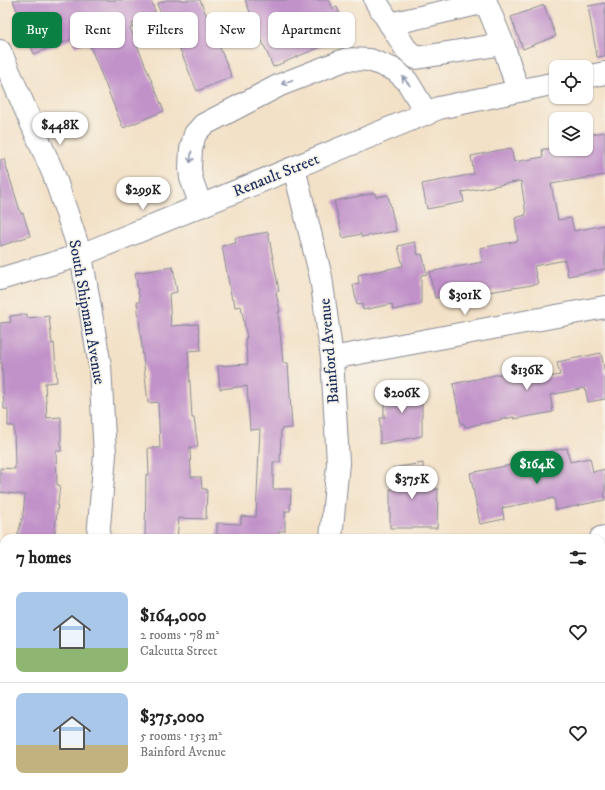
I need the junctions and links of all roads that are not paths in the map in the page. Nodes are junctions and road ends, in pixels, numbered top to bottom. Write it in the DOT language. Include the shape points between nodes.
graph roads {
  1 [pos="375,0"];
  2 [pos="485,1"];
  3 [pos="390,24"];
  4 [pos="503,44"];
  5 [pos="0,51"];
  6 [pos="605,73"];
  7 [pos="593,76"];
  8 [pos="549,84"];
  9 [pos="518,91"];
  10 [pos="427,114"];
  11 [pos="294,168"];
  12 [pos="201,206"];
  13 [pos="80,255"];
  14 [pos="0,279"];
  15 [pos="605,307"];
  16 [pos="332,358"];
  17 [pos="98,534"];
  18 [pos="331,534"];
  1 -- 3 [label="street"];
  2 -- 3 [label="street"];
  2 -- 4 [label="street"];
  3 -- 4 [label="street" via="406,49 416,58"];
  4 -- 9 [label="street"];
  5 -- 13 [label="street, South Shipman Avenue" via="54,175"];
  6 -- 7 [label="street"];
  8 -- 9 [label="street, Renault Street"];
  9 -- 10 [label="street, Renault Street" via="439,108"];
  10 -- 11 [label="street, Renault Street"];
  10 -- 12 [label="street, one-way" via="407,81 395,70 370,60 347,59 280,85 203,125 195,134 190,168"];
  11 -- 12 [label="street, Renault Street"];
  11 -- 16 [label="street, Bainford Avenue" via="321,277"];
  12 -- 13 [label="street, Renault Street"];
  13 -- 14 [label="street, Renault Street"];
  13 -- 17 [label="street, South Shipman Avenue" via="100,366 105,455"];
  15 -- 16 [label="street"];
  16 -- 18 [label="street, Bainford Avenue" via="338,463"];
}
